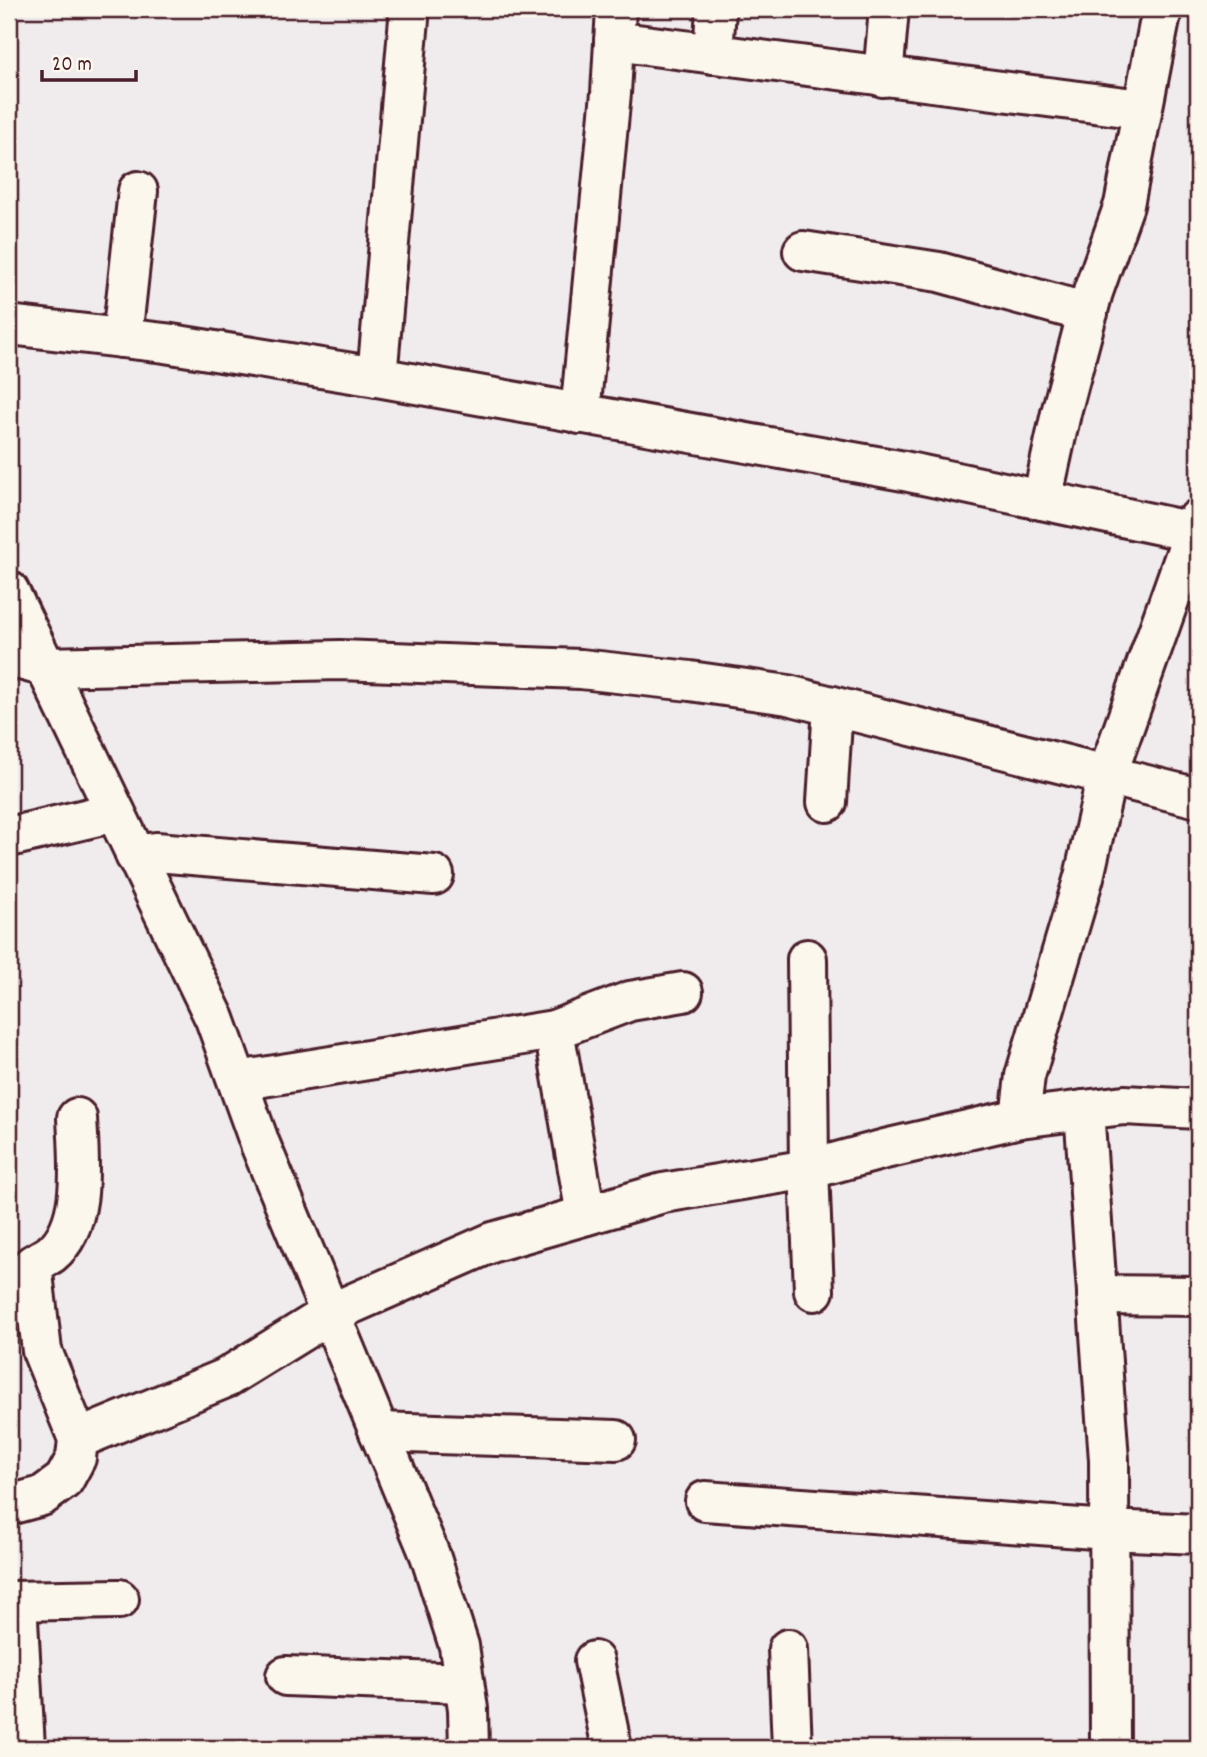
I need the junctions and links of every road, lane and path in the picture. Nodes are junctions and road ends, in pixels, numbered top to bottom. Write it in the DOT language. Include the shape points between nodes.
graph roads {
  1 [pos="408,9"];
  2 [pos="716,9"];
  3 [pos="889,9"];
  4 [pos="1162,9"];
  5 [pos="615,25"];
  6 [pos="713,54"];
  7 [pos="883,76"];
  8 [pos="1142,109"];
  9 [pos="138,191"];
  10 [pos="803,251"];
  11 [pos="1088,313"];
  12 [pos="9,325"];
  13 [pos="122,338"];
  14 [pos="377,377"];
  15 [pos="580,414"];
  16 [pos="1042,500"];
  17 [pos="1197,528"];
  18 [pos="9,591"];
  19 [pos="9,657"];
  20 [pos="46,667"];
  21 [pos="833,706"];
  22 [pos="1107,775"];
  23 [pos="1198,798"];
  24 [pos="828,802"];
  25 [pos="115,812"];
  26 [pos="9,837"];
  27 [pos="135,855"];
  28 [pos="433,875"];
  29 [pos="807,958"];
  30 [pos="683,992"];
  31 [pos="554,1030"];
  32 [pos="238,1081"];
  33 [pos="1198,1109"];
  34 [pos="1084,1110"];
  35 [pos="77,1118"];
  36 [pos="1020,1118"];
  37 [pos="809,1169"];
  38 [pos="586,1215"];
  39 [pos="814,1291"];
  40 [pos="1097,1295"];
  41 [pos="1198,1296"];
  42 [pos="331,1313"];
  43 [pos="380,1432"];
  44 [pos="78,1439"];
  45 [pos="616,1440"];
  46 [pos="705,1501"];
  47 [pos="9,1505"];
  48 [pos="1108,1530"];
  49 [pos="1198,1534"];
  50 [pos="119,1599"];
  51 [pos="13,1601"];
  52 [pos="788,1648"];
  53 [pos="594,1661"];
  54 [pos="286,1676"];
  55 [pos="464,1683"];
  56 [pos="25,1748"];
  57 [pos="469,1748"];
  58 [pos="612,1748"];
  59 [pos="792,1748"];
  60 [pos="1110,1748"];
  1 -- 14 [label="street"];
  2 -- 6 [label="street"];
  3 -- 7 [label="street"];
  4 -- 8 [label="street"];
  5 -- 6 [label="street"];
  5 -- 15 [label="street"];
  6 -- 7 [label="street"];
  7 -- 8 [label="street"];
  8 -- 11 [label="street" via="1124,205"];
  9 -- 13 [label="street"];
  10 -- 11 [label="street" via="939,271"];
  11 -- 16 [label="street"];
  12 -- 13 [label="street"];
  13 -- 14 [label="street"];
  14 -- 15 [label="street"];
  15 -- 16 [label="street"];
  16 -- 17 [label="street"];
  17 -- 22 [label="street"];
  18 -- 20 [label="street"];
  19 -- 20 [label="street"];
  20 -- 21 [label="street" via="340,660 581,669 788,695"];
  20 -- 25 [label="street"];
  21 -- 22 [label="street"];
  21 -- 24 [label="street"];
  22 -- 23 [label="street"];
  22 -- 36 [label="street" via="1084,877 1025,1076"];
  25 -- 26 [label="street"];
  25 -- 27 [label="street"];
  27 -- 28 [label="street" via="156,852"];
  27 -- 32 [label="street" via="215,1019"];
  29 -- 37 [label="street"];
  30 -- 31 [label="street" via="630,1001"];
  31 -- 32 [label="street"];
  31 -- 38 [label="street"];
  32 -- 42 [label="street"];
  33 -- 34 [label="street" via="1125,1105"];
  34 -- 36 [label="street"];
  34 -- 40 [label="street"];
  35 -- 44 [label="street" via="75,1219 51,1253 32,1265 42,1351"];
  36 -- 37 [label="street"];
  37 -- 38 [label="street" via="663,1193"];
  37 -- 39 [label="street"];
  38 -- 42 [label="street" via="493,1241"];
  40 -- 41 [label="street"];
  40 -- 48 [label="street" via="1109,1460"];
  42 -- 43 [label="street"];
  42 -- 44 [label="street" via="226,1378"];
  43 -- 45 [label="street"];
  43 -- 55 [label="street" via="430,1555 459,1646"];
  44 -- 47 [label="street" via="76,1458 64,1479 42,1496"];
  46 -- 48 [label="street"];
  48 -- 49 [label="street"];
  48 -- 60 [label="street"];
  50 -- 51 [label="street"];
  51 -- 56 [label="street"];
  52 -- 59 [label="street"];
  53 -- 58 [label="street"];
  54 -- 55 [label="street"];
  55 -- 57 [label="street"];
}
